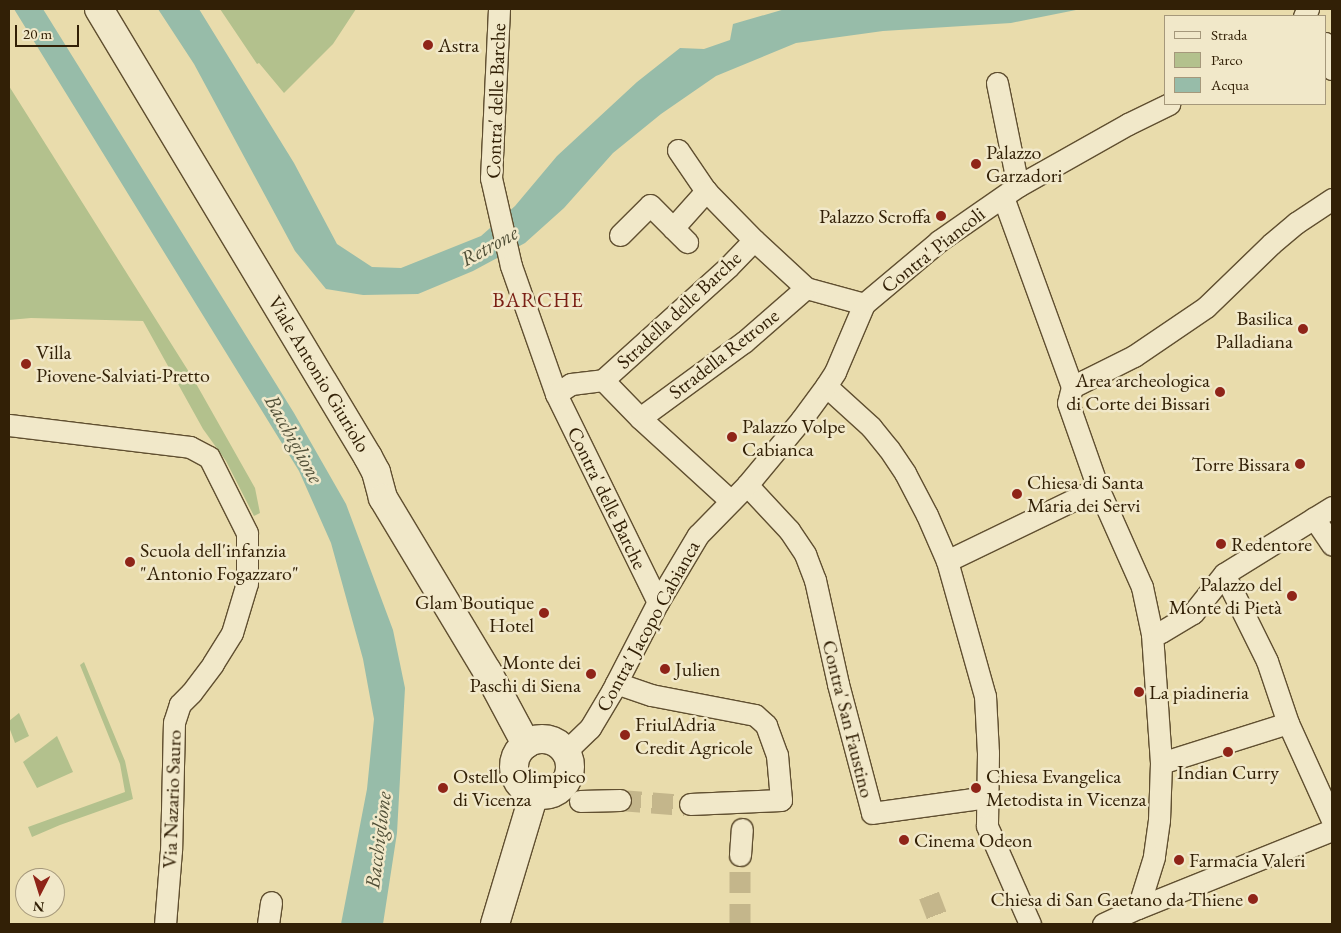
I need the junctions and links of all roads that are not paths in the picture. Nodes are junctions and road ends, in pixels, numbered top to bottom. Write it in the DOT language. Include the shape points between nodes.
graph roads {
  1 [pos="99,9"];
  2 [pos="499,9"];
  3 [pos="1326,47"];
  4 [pos="1332,70"];
  5 [pos="997,83"];
  6 [pos="1168,105"];
  7 [pos="678,150"];
  8 [pos="706,191"];
  9 [pos="1011,191"];
  10 [pos="1332,199"];
  11 [pos="620,235"];
  12 [pos="754,240"];
  13 [pos="806,288"];
  14 [pos="864,304"];
  15 [pos="603,380"];
  16 [pos="826,386"];
  17 [pos="1072,387"];
  18 [pos="556,394"];
  19 [pos="640,418"];
  20 [pos="9,425"];
  21 [pos="747,485"];
  22 [pos="1098,488"];
  23 [pos="731,501"];
  24 [pos="1332,507"];
  25 [pos="1314,518"];
  26 [pos="1332,545"];
  27 [pos="947,561"];
  28 [pos="1223,575"];
  29 [pos="658,602"];
  30 [pos="1152,634"];
  31 [pos="616,683"];
  32 [pos="1288,723"];
  33 [pos="526,744"];
  34 [pos="565,752"];
  35 [pos="1161,762"];
  36 [pos="534,794"];
  37 [pos="988,797"];
  38 [pos="620,800"];
  39 [pos="580,801"];
  40 [pos="690,804"];
  41 [pos="741,814"];
  42 [pos="1332,820"];
  43 [pos="1332,830"];
  44 [pos="740,855"];
  45 [pos="271,902"];
  46 [pos="1138,908"];
  47 [pos="165,924"];
  48 [pos="268,924"];
  49 [pos="495,924"];
  50 [pos="1030,924"];
  51 [pos="1103,924"];
  1 -- 33 [label="street, Viale Antonio Giuriolo" via="368,457 383,498 487,671"];
  2 -- 18 [label="street, Contra' delle Barche" via="491,178 511,266"];
  3 -- 4 [label="street"];
  5 -- 9 [label="street"];
  6 -- 9 [label="street, Contra' Piancoli" via="1128,124"];
  7 -- 8 [label="street"];
  8 -- 11 [label="street" via="680,235 650,205"];
  8 -- 12 [label="street"];
  9 -- 14 [label="street, Contra' Piancoli" via="939,241"];
  9 -- 17 [label="street"];
  10 -- 17 [label="street" via="1296,223 1206,308 1134,356"];
  12 -- 13 [label="street"];
  12 -- 15 [label="street, Stradella delle Barche"];
  13 -- 14 [label="street"];
  13 -- 19 [label="street, Stradella Retrone" via="744,342"];
  14 -- 16 [label="street, Contra' Jacopo Cabianca"];
  15 -- 18 [label="street" via="571,384"];
  15 -- 19 [label="street"];
  16 -- 21 [label="street, Contra' Jacopo Cabianca"];
  16 -- 27 [label="street" via="871,427 895,457 927,514"];
  17 -- 22 [label="street" via="1068,403"];
  18 -- 29 [label="street, Contra' delle Barche"];
  19 -- 23 [label="street"];
  20 -- 47 [label="street, Via Nazario Sauro" via="190,447 208,457 247,533 247,583 232,633 213,664 180,704 174,722 171,850"];
  21 -- 23 [label="street, Contra' Jacopo Cabianca"];
  21 -- 37 [label="street, Contra' San Faustino" via="789,530 805,554 815,580 872,813"];
  22 -- 27 [label="street"];
  22 -- 30 [label="street" via="1142,587"];
  23 -- 29 [label="street, Contra' Jacopo Cabianca" via="698,535"];
  24 -- 25 [label="street"];
  25 -- 26 [label="street"];
  25 -- 28 [label="street"];
  27 -- 37 [label="street" via="984,696"];
  28 -- 30 [label="street" via="1193,613"];
  28 -- 32 [label="street" via="1267,661"];
  29 -- 31 [label="street, Contra' Jacopo Cabianca"];
  30 -- 35 [label="street"];
  31 -- 34 [label="street, Contra' Jacopo Cabianca" via="590,728"];
  31 -- 41 [label="street" via="651,695 755,715 766,725 777,754 781,800"];
  32 -- 35 [label="street"];
  32 -- 42 [label="street"];
  33 -- 34 [label="street" via="541,739 551,741"];
  33 -- 36 [label="street" via="516,757 514,772 524,788"];
  34 -- 36 [label="street" via="570,769 564,784 550,794"];
  35 -- 46 [label="street" via="1154,857"];
  36 -- 49 [label="street"];
  37 -- 50 [label="street" via="987,826"];
  38 -- 39 [label="street"];
  40 -- 41 [label="street"];
  41 -- 44 [label="street"];
  43 -- 46 [label="street"];
  45 -- 48 [label="street"];
  46 -- 51 [label="street"];
}
